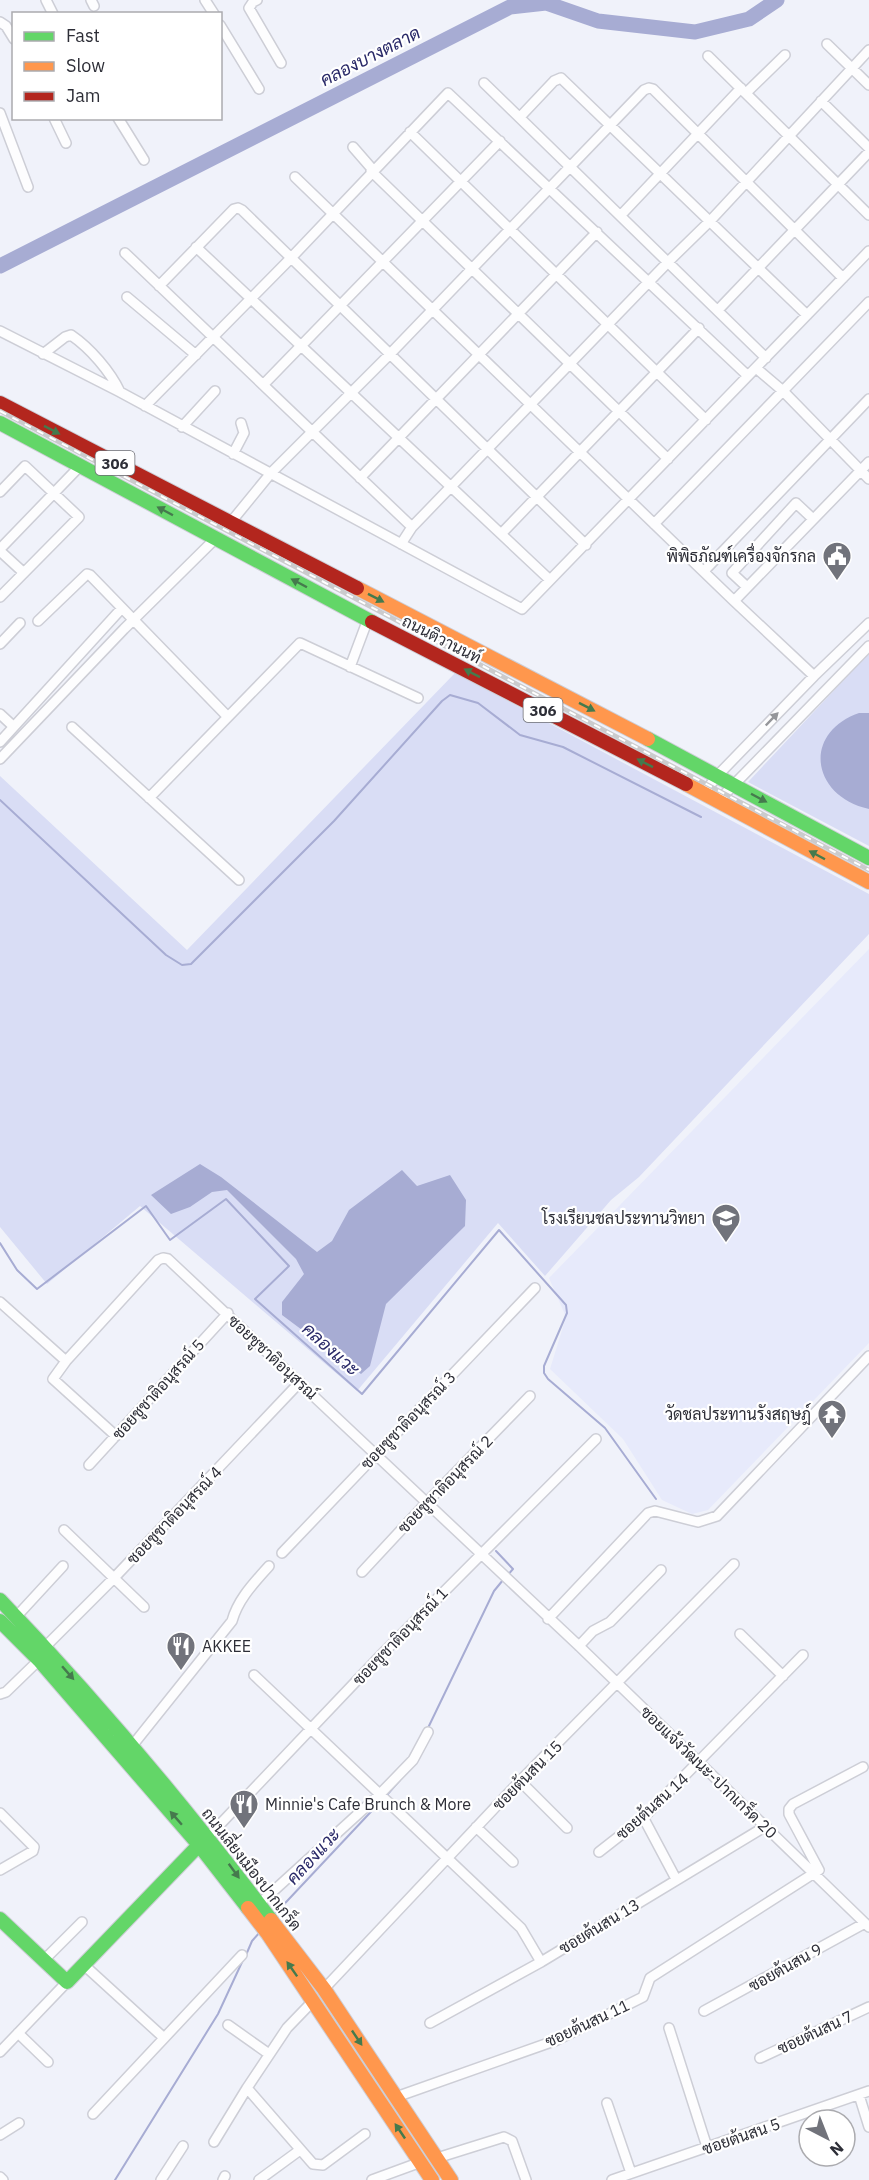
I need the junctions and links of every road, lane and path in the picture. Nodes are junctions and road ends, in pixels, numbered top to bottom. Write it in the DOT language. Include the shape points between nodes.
graph roads {
  1 [pos="257,0"];
  2 [pos="0,22"];
  3 [pos="222,28"];
  4 [pos="12,36"];
  5 [pos="827,44"];
  6 [pos="869,50"];
  7 [pos="785,55"];
  8 [pos="708,56"];
  9 [pos="281,63"];
  10 [pos="852,68"];
  11 [pos="484,82"];
  12 [pos="869,85"];
  13 [pos="259,89"];
  14 [pos="743,91"];
  15 [pos="821,101"];
  16 [pos="0,113"];
  17 [pos="520,117"];
  18 [pos="55,120"];
  19 [pos="119,120"];
  20 [pos="612,125"];
  21 [pos="410,132"];
  22 [pos="698,132"];
  23 [pos="788,137"];
  24 [pos="500,141"];
  25 [pos="66,143"];
  26 [pos="353,147"];
  27 [pos="869,150"];
  28 [pos="144,160"];
  29 [pos="571,167"];
  30 [pos="372,171"];
  31 [pos="660,172"];
  32 [pos="295,177"];
  33 [pos="462,181"];
  34 [pos="747,182"];
  35 [pos="838,185"];
  36 [pos="28,187"];
  37 [pos="550,188"];
  38 [pos="333,213"];
  39 [pos="621,215"];
  40 [pos="869,215"];
  41 [pos="711,220"];
  42 [pos="422,221"];
  43 [pos="511,229"];
  44 [pos="794,230"];
  45 [pos="597,232"];
  46 [pos="196,247"];
  47 [pos="869,251"];
  48 [pos="125,253"];
  49 [pos="291,258"];
  50 [pos="383,262"];
  51 [pos="668,262"];
  52 [pos="759,266"];
  53 [pos="471,269"];
  54 [pos="557,274"];
  55 [pos="843,278"];
  56 [pos="649,281"];
  57 [pos="159,286"];
  58 [pos="126,297"];
  59 [pos="250,298"];
  60 [pos="869,302"];
  61 [pos="341,306"];
  62 [pos="432,310"];
  63 [pos="718,310"];
  64 [pos="519,314"];
  65 [pos="807,315"];
  66 [pos="608,324"];
  67 [pos="699,328"];
  68 [pos="0,331"];
  69 [pos="213,338"];
  70 [pos="301,345"];
  71 [pos="44,354"];
  72 [pos="390,354"];
  73 [pos="196,355"];
  74 [pos="480,355"];
  75 [pos="766,358"];
  76 [pos="570,363"];
  77 [pos="756,368"];
  78 [pos="658,372"];
  79 [pos="748,376"];
  80 [pos="263,385"];
  81 [pos="215,391"];
  82 [pos="783,391"];
  83 [pos="120,392"];
  84 [pos="350,393"];
  85 [pos="869,399"];
  86 [pos="437,400"];
  87 [pos="0,403"];
  88 [pos="531,405"];
  89 [pos="145,406"];
  90 [pos="619,411"];
  91 [pos="706,420"];
  92 [pos="0,423"];
  93 [pos="241,423"];
  94 [pos="182,426"];
  95 [pos="312,432"];
  96 [pos="399,438"];
  97 [pos="830,440"];
  98 [pos="489,450"];
  99 [pos="580,452"];
  100 [pos="233,454"];
  101 [pos="668,459"];
  102 [pos="869,462"];
  103 [pos="81,465"];
  104 [pos="861,470"];
  105 [pos="271,473"];
  106 [pos="360,478"];
  107 [pos="869,478"];
  108 [pos="451,487"];
  109 [pos="0,492"];
  110 [pos="53,494"];
  111 [pos="537,498"];
  112 [pos="629,500"];
  113 [pos="813,519"];
  114 [pos="231,522"];
  115 [pos="654,524"];
  116 [pos="412,527"];
  117 [pos="501,534"];
  118 [pos="216,538"];
  119 [pos="401,544"];
  120 [pos="586,545"];
  121 [pos="0,550"];
  122 [pos="704,571"];
  123 [pos="24,573"];
  124 [pos="550,580"];
  125 [pos="747,587"];
  126 [pos="0,597"];
  127 [pos="734,601"];
  128 [pos="122,608"];
  129 [pos="368,619"];
  130 [pos="133,620"];
  131 [pos="38,621"];
  132 [pos="20,623"];
  133 [pos="869,623"];
  134 [pos="0,644"];
  135 [pos="869,646"];
  136 [pos="350,667"];
  137 [pos="814,675"];
  138 [pos="418,698"];
  139 [pos="786,704"];
  140 [pos="0,714"];
  141 [pos="227,716"];
  142 [pos="800,717"];
  143 [pos="13,726"];
  144 [pos="72,727"];
  145 [pos="0,742"];
  146 [pos="0,759"];
  147 [pos="718,775"];
  148 [pos="733,784"];
  149 [pos="704,793"];
  150 [pos="149,798"];
  151 [pos="718,801"];
  152 [pos="869,858"];
  153 [pos="239,880"];
  154 [pos="869,882"];
  155 [pos="535,1288"];
  156 [pos="0,1302"];
  157 [pos="228,1314"];
  158 [pos="869,1356"];
  159 [pos="66,1361"];
  160 [pos="300,1382"];
  161 [pos="530,1396"];
  162 [pos="116,1436"];
  163 [pos="596,1439"];
  164 [pos="376,1454"];
  165 [pos="89,1465"];
  166 [pos="427,1502"];
  167 [pos="64,1530"];
  168 [pos="282,1553"];
  169 [pos="481,1554"];
  170 [pos="734,1564"];
  171 [pos="63,1566"];
  172 [pos="269,1566"];
  173 [pos="661,1570"];
  174 [pos="362,1572"];
  175 [pos="113,1579"];
  176 [pos="0,1600"];
  177 [pos="144,1607"];
  178 [pos="16,1617"];
  179 [pos="548,1619"];
  180 [pos="0,1621"];
  181 [pos="740,1634"];
  182 [pos="579,1646"];
  183 [pos="45,1647"];
  184 [pos="803,1655"];
  185 [pos="39,1660"];
  186 [pos="254,1676"];
  187 [pos="783,1676"];
  188 [pos="618,1683"];
  189 [pos="0,1694"];
  190 [pos="312,1729"];
  191 [pos="428,1732"];
  192 [pos="132,1746"];
  193 [pos="698,1764"];
  194 [pos="863,1767"];
  195 [pos="520,1781"];
  196 [pos="381,1795"];
  197 [pos="0,1813"];
  198 [pos="643,1817"];
  199 [pos="766,1826"];
  200 [pos="476,1827"];
  201 [pos="567,1827"];
  202 [pos="204,1841"];
  203 [pos="599,1852"];
  204 [pos="446,1858"];
  205 [pos="513,1862"];
  206 [pos="0,1870"];
  207 [pos="814,1873"];
  208 [pos="676,1879"];
  209 [pos="256,1908"];
  210 [pos="0,1919"];
  211 [pos="866,1921"];
  212 [pos="82,1922"];
  213 [pos="272,1930"];
  214 [pos="242,1955"];
  215 [pos="44,1960"];
  216 [pos="541,1962"];
  217 [pos="84,1965"];
  218 [pos="67,1982"];
  219 [pos="324,1989"];
  220 [pos="314,2000"];
  221 [pos="869,2007"];
  222 [pos="704,2011"];
  223 [pos="430,2023"];
  224 [pos="228,2025"];
  225 [pos="669,2028"];
  226 [pos="18,2033"];
  227 [pos="163,2037"];
  228 [pos="0,2052"];
  229 [pos="269,2054"];
  230 [pos="760,2058"];
  231 [pos="48,2062"];
  232 [pos="247,2088"];
  233 [pos="864,2093"];
  234 [pos="396,2097"];
  235 [pos="607,2103"];
  236 [pos="93,2114"];
  237 [pos="19,2123"];
  238 [pos="869,2127"];
  239 [pos="365,2134"];
  240 [pos="0,2135"];
  241 [pos="214,2142"];
  242 [pos="183,2146"];
  243 [pos="707,2147"];
  244 [pos="300,2150"];
  245 [pos="437,2158"];
  246 [pos="421,2162"];
  247 [pos="631,2174"];
  248 [pos="160,2180"];
  249 [pos="259,2180"];
  250 [pos="372,2180"];
  251 [pos="432,2180"];
  252 [pos="451,2180"];
  253 [pos="526,2180"];
  254 [pos="612,2180"];
  1 -- 9 [label="street" via="249,8"];
  2 -- 4 [label="street"];
  3 -- 13 [label="street"];
  5 -- 10 [label="street"];
  6 -- 10 [label="street"];
  7 -- 14 [label="street"];
  8 -- 14 [label="street"];
  10 -- 12 [label="street"];
  10 -- 15 [label="street"];
  11 -- 17 [label="street"];
  14 -- 22 [label="street"];
  14 -- 23 [label="street"];
  15 -- 23 [label="street"];
  15 -- 27 [label="street"];
  16 -- 36 [label="street"];
  17 -- 20 [label="street" via="561,78"];
  17 -- 29 [label="street"];
  18 -- 25 [label="street"];
  19 -- 28 [label="street"];
  20 -- 22 [label="street" via="649,87"];
  20 -- 29 [label="street"];
  20 -- 31 [label="street"];
  21 -- 24 [label="street" via="448,93"];
  21 -- 30 [label="street"];
  21 -- 33 [label="street"];
  22 -- 31 [label="street"];
  22 -- 34 [label="street"];
  23 -- 34 [label="street"];
  23 -- 35 [label="street"];
  24 -- 33 [label="street"];
  24 -- 37 [label="street"];
  26 -- 30 [label="street"];
  27 -- 35 [label="street"];
  29 -- 37 [label="street"];
  29 -- 39 [label="street"];
  30 -- 38 [label="street"];
  30 -- 42 [label="street"];
  31 -- 39 [label="street"];
  31 -- 41 [label="street"];
  32 -- 38 [label="street"];
  33 -- 42 [label="street"];
  33 -- 43 [label="street"];
  34 -- 41 [label="street"];
  34 -- 44 [label="street"];
  35 -- 40 [label="street"];
  35 -- 44 [label="street"];
  37 -- 43 [label="street"];
  37 -- 45 [label="street"];
  38 -- 49 [label="street"];
  38 -- 50 [label="street"];
  39 -- 51 [label="street"];
  41 -- 51 [label="street"];
  41 -- 52 [label="street"];
  42 -- 50 [label="street"];
  42 -- 53 [label="street"];
  43 -- 53 [label="street"];
  43 -- 54 [label="street"];
  44 -- 52 [label="street"];
  44 -- 55 [label="street"];
  45 -- 54 [label="street"];
  45 -- 56 [label="street"];
  46 -- 49 [label="street" via="238,208"];
  46 -- 57 [label="street"];
  46 -- 59 [label="street"];
  47 -- 55 [label="street"];
  48 -- 57 [label="street"];
  49 -- 59 [label="street"];
  49 -- 61 [label="street"];
  50 -- 61 [label="street"];
  50 -- 62 [label="street"];
  51 -- 56 [label="street"];
  51 -- 63 [label="street"];
  52 -- 63 [label="street"];
  52 -- 65 [label="street"];
  53 -- 62 [label="street"];
  53 -- 64 [label="street"];
  54 -- 64 [label="street"];
  54 -- 66 [label="street"];
  55 -- 65 [label="street"];
  56 -- 66 [label="street"];
  56 -- 67 [label="street"];
  57 -- 69 [label="street"];
  58 -- 73 [label="street"];
  59 -- 69 [label="street"];
  59 -- 70 [label="street"];
  60 -- 82 [label="street"];
  61 -- 70 [label="street"];
  61 -- 72 [label="street"];
  62 -- 72 [label="street"];
  62 -- 74 [label="street"];
  63 -- 75 [label="street"];
  64 -- 74 [label="street"];
  64 -- 76 [label="street"];
  65 -- 75 [label="street"];
  66 -- 76 [label="street"];
  66 -- 78 [label="street"];
  67 -- 78 [label="street"];
  67 -- 79 [label="street"];
  68 -- 71 [label="street"];
  69 -- 73 [label="street"];
  69 -- 80 [label="street"];
  70 -- 80 [label="street"];
  70 -- 84 [label="street"];
  71 -- 83 [label="street"];
  71 -- 83 [label="street" via="71,336 111,375"];
  72 -- 84 [label="street"];
  72 -- 86 [label="street"];
  73 -- 89 [label="street"];
  74 -- 86 [label="street"];
  74 -- 88 [label="street"];
  75 -- 77 [label="street"];
  76 -- 88 [label="street"];
  76 -- 90 [label="street"];
  77 -- 79 [label="street"];
  77 -- 82 [label="street"];
  78 -- 90 [label="street"];
  78 -- 91 [label="street"];
  79 -- 91 [label="street"];
  80 -- 95 [label="street"];
  81 -- 94 [label="street"];
  82 -- 97 [label="street"];
  82 -- 115 [label="street"];
  83 -- 89 [label="street"];
  84 -- 95 [label="street"];
  84 -- 96 [label="street"];
  85 -- 97 [label="street"];
  86 -- 96 [label="street"];
  86 -- 98 [label="street"];
  87 -- 114 [label="main road, ถนนติวานนท์ / 306, one-way"];
  88 -- 98 [label="street"];
  88 -- 99 [label="street"];
  89 -- 94 [label="street"];
  90 -- 99 [label="street"];
  90 -- 101 [label="street"];
  91 -- 101 [label="street"];
  92 -- 103 [label="main road, ถนนติวานนท์ / 306"];
  93 -- 100 [label="street" via="244,433"];
  94 -- 100 [label="street"];
  95 -- 105 [label="street"];
  95 -- 106 [label="street"];
  96 -- 106 [label="street"];
  96 -- 108 [label="street"];
  97 -- 104 [label="street"];
  97 -- 122 [label="street"];
  98 -- 108 [label="street"];
  98 -- 111 [label="street"];
  99 -- 111 [label="street"];
  99 -- 112 [label="street"];
  100 -- 105 [label="street"];
  101 -- 112 [label="street"];
  102 -- 104 [label="street"];
  103 -- 110 [label="street"];
  118 -- 103 [label="main road, ถนนติวานนท์ / 306, one-way"];
  104 -- 107 [label="street"];
  104 -- 113 [label="street"];
  105 -- 114 [label="street"];
  105 -- 119 [label="street"];
  106 -- 116 [label="street"];
  108 -- 116 [label="street"];
  108 -- 117 [label="street"];
  109 -- 110 [label="street" via="25,466"];
  110 -- 121 [label="street"];
  110 -- 123 [label="street" via="79,517"];
  111 -- 117 [label="street"];
  111 -- 120 [label="street"];
  112 -- 115 [label="street"];
  112 -- 120 [label="street"];
  113 -- 125 [label="street"];
  113 -- 125 [label="street" via="796,503 732,573"];
  114 -- 118 [label="main road"];
  114 -- 147 [label="main road, ถนนติวานนท์ / 306, one-way"];
  115 -- 122 [label="street"];
  116 -- 119 [label="street"];
  117 -- 124 [label="street"];
  129 -- 118 [label="main road, ถนนติวานนท์ / 306, one-way"];
  118 -- 130 [label="street"];
  119 -- 124 [label="street" via="522,609"];
  120 -- 124 [label="street"];
  121 -- 123 [label="street"];
  122 -- 127 [label="street"];
  123 -- 126 [label="street"];
  125 -- 127 [label="street"];
  127 -- 137 [label="street"];
  128 -- 130 [label="street"];
  128 -- 131 [label="street" via="87,574"];
  128 -- 143 [label="street"];
  129 -- 136 [label="street"];
  149 -- 129 [label="main road, ถนนติวานนท์ / 306, one-way"];
  130 -- 141 [label="street"];
  130 -- 146 [label="street"];
  132 -- 134 [label="street"];
  133 -- 137 [label="street"];
  135 -- 142 [label="street"];
  136 -- 138 [label="street"];
  136 -- 141 [label="street" via="300,643"];
  137 -- 139 [label="street"];
  139 -- 142 [label="street"];
  147 -- 139 [label="street, one-way"];
  140 -- 143 [label="street"];
  141 -- 150 [label="street"];
  142 -- 148 [label="street"];
  143 -- 145 [label="street"];
  144 -- 150 [label="street"];
  147 -- 148 [label="main road, ถนนติวานนท์ / 306"];
  147 -- 149 [label="street"];
  148 -- 151 [label="street"];
  148 -- 152 [label="main road, ถนนติวานนท์ / 306, one-way"];
  149 -- 151 [label="main road, ถนนติวานนท์ / 306"];
  150 -- 153 [label="street"];
  154 -- 151 [label="main road, ถนนติวานนท์ / 306, one-way"];
  155 -- 164 [label="street, ซอยชูชาติอนุสรณ์ 3"];
  156 -- 159 [label="street"];
  157 -- 159 [label="street, ซอยชูชาติอนุสรณ์" via="163,1258"];
  157 -- 160 [label="street, ซอยชูชาติอนุสรณ์"];
  157 -- 162 [label="street, ซอยชูชาติอนุสรณ์ 5"];
  158 -- 179 [label="street" via="717,1516 698,1522 651,1512"];
  159 -- 162 [label="street" via="53,1379"];
  160 -- 164 [label="street, ซอยชูชาติอนุสรณ์"];
  160 -- 175 [label="street, ซอยชูชาติอนุสรณ์ 4"];
  161 -- 166 [label="street, ซอยชูชาติอนุสรณ์ 2"];
  162 -- 165 [label="street, ซอยชูชาติอนุสรณ์ 5"];
  163 -- 169 [label="street, ซอยชูชาติอนุสรณ์ 1"];
  164 -- 166 [label="street, ซอยชูชาติอนุสรณ์"];
  164 -- 168 [label="street, ซอยชูชาติอนุสรณ์ 3"];
  166 -- 169 [label="street, ซอยชูชาติอนุสรณ์"];
  166 -- 174 [label="street, ซอยชูชาติอนุสรณ์ 2"];
  167 -- 175 [label="street"];
  169 -- 179 [label="street, ซอยชูชาติอนุสรณ์"];
  169 -- 190 [label="street, ซอยชูชาติอนุสรณ์ 1"];
  170 -- 188 [label="street, ซอยต้นสน 15"];
  171 -- 178 [label="street"];
  172 -- 192 [label="street" via="236,1608 232,1621"];
  173 -- 182 [label="street" via="610,1622 593,1630"];
  175 -- 177 [label="street"];
  175 -- 183 [label="street, ซอยชูชาติอนุสรณ์ 4"];
  176 -- 178 [label="main road, ถนนเลี่ยงเมืองปากเกร็ด"];
  178 -- 183 [label="main road, ถนนเลี่ยงเมืองปากเกร็ด"];
  179 -- 182 [label="street, ซอยแจ้งวัฒนะ-ปากเกร็ด 20"];
  180 -- 185 [label="main road, ถนนเลี่ยงเมืองปากเกร็ด"];
  181 -- 187 [label="street"];
  182 -- 188 [label="street, ซอยแจ้งวัฒนะ-ปากเกร็ด 20"];
  183 -- 192 [label="main road, ถนนเลี่ยงเมืองปากเกร็ด, one-way"];
  184 -- 187 [label="street, ซอยต้นสน 14"];
  185 -- 189 [label="street"];
  202 -- 185 [label="main road, ถนนเลี่ยงเมืองปากเกร็ด, one-way"];
  186 -- 190 [label="street"];
  187 -- 193 [label="street, ซอยต้นสน 14"];
  188 -- 193 [label="street, ซอยแจ้งวัฒนะ-ปากเกร็ด 20"];
  188 -- 195 [label="street, ซอยต้นสน 15"];
  190 -- 196 [label="street"];
  190 -- 202 [label="street, ซอยชูชาติอนุสรณ์ 1"];
  191 -- 196 [label="street" via="410,1763"];
  192 -- 202 [label="main road, ถนนเลี่ยงเมืองปากเกร็ด"];
  193 -- 198 [label="street, ซอยต้นสน 14"];
  193 -- 199 [label="street, ซอยแจ้งวัฒนะ-ปากเกร็ด 20"];
  194 -- 207 [label="street" via="789,1809 819,1870"];
  195 -- 200 [label="street, ซอยต้นสน 15"];
  195 -- 201 [label="street"];
  196 -- 204 [label="street"];
  196 -- 209 [label="street"];
  197 -- 206 [label="street" via="34,1847"];
  198 -- 203 [label="street, ซอยต้นสน 14"];
  198 -- 208 [label="street"];
  199 -- 207 [label="street, ซอยแจ้งวัฒนะ-ปากเกร็ด 20"];
  199 -- 208 [label="street, ซอยต้นสน 13"];
  200 -- 204 [label="street, ซอยต้นสน 15"];
  200 -- 205 [label="street"];
  202 -- 209 [label="main road, ถนนเลี่ยงเมืองปากเกร็ด"];
  202 -- 217 [label="main road"];
  204 -- 216 [label="street" via="521,1929"];
  204 -- 219 [label="street, ซอยต้นสน 15"];
  207 -- 211 [label="street, ซอยแจ้งวัฒนะ-ปากเกร็ด 20"];
  207 -- 234 [label="street, ซอยต้นสน 11" via="650,1978 643,1997 557,2040"];
  208 -- 216 [label="street, ซอยต้นสน 13"];
  209 -- 213 [label="main road, ถนนเลี่ยงเมืองปากเกร็ด"];
  210 -- 215 [label="main road"];
  211 -- 222 [label="street, ซอยต้นสน 9"];
  212 -- 215 [label="street"];
  213 -- 219 [label="main road, ถนนเลี่ยงเมืองปากเกร็ด"];
  220 -- 213 [label="main road, ถนนเลี่ยงเมืองปากเกร็ด, one-way"];
  214 -- 227 [label="street"];
  215 -- 218 [label="main road"];
  216 -- 223 [label="street, ซอยต้นสน 13"];
  217 -- 218 [label="main road"];
  217 -- 227 [label="street"];
  218 -- 226 [label="street"];
  219 -- 234 [label="main road, ถนนเลี่ยงเมืองปากเกร็ด, one-way"];
  220 -- 229 [label="street"];
  246 -- 220 [label="main road, ถนนเลี่ยงเมืองปากเกร็ด, one-way"];
  221 -- 230 [label="street, ซอยต้นสน 7"];
  224 -- 229 [label="street"];
  225 -- 243 [label="street"];
  226 -- 228 [label="street"];
  226 -- 231 [label="street"];
  227 -- 236 [label="street"];
  229 -- 232 [label="street"];
  232 -- 241 [label="street"];
  232 -- 244 [label="street"];
  233 -- 238 [label="street"];
  233 -- 243 [label="street, ซอยต้นสน 5"];
  234 -- 245 [label="main road, ถนนเลี่ยงเมืองปากเกร็ด"];
  235 -- 247 [label="street"];
  237 -- 240 [label="street"];
  239 -- 244 [label="street" via="323,2165 313,2164"];
  242 -- 248 [label="street"];
  243 -- 247 [label="street, ซอยต้นสน 5"];
  244 -- 249 [label="street"];
  245 -- 252 [label="main road, ถนนเลี่ยงเมืองปากเกร็ด"];
  245 -- 253 [label="street" via="509,2137"];
  246 -- 250 [label="street"];
  246 -- 251 [label="main road, ถนนเลี่ยงเมืองปากเกร็ด"];
  247 -- 254 [label="street, ซอยต้นสน 5"];
}
